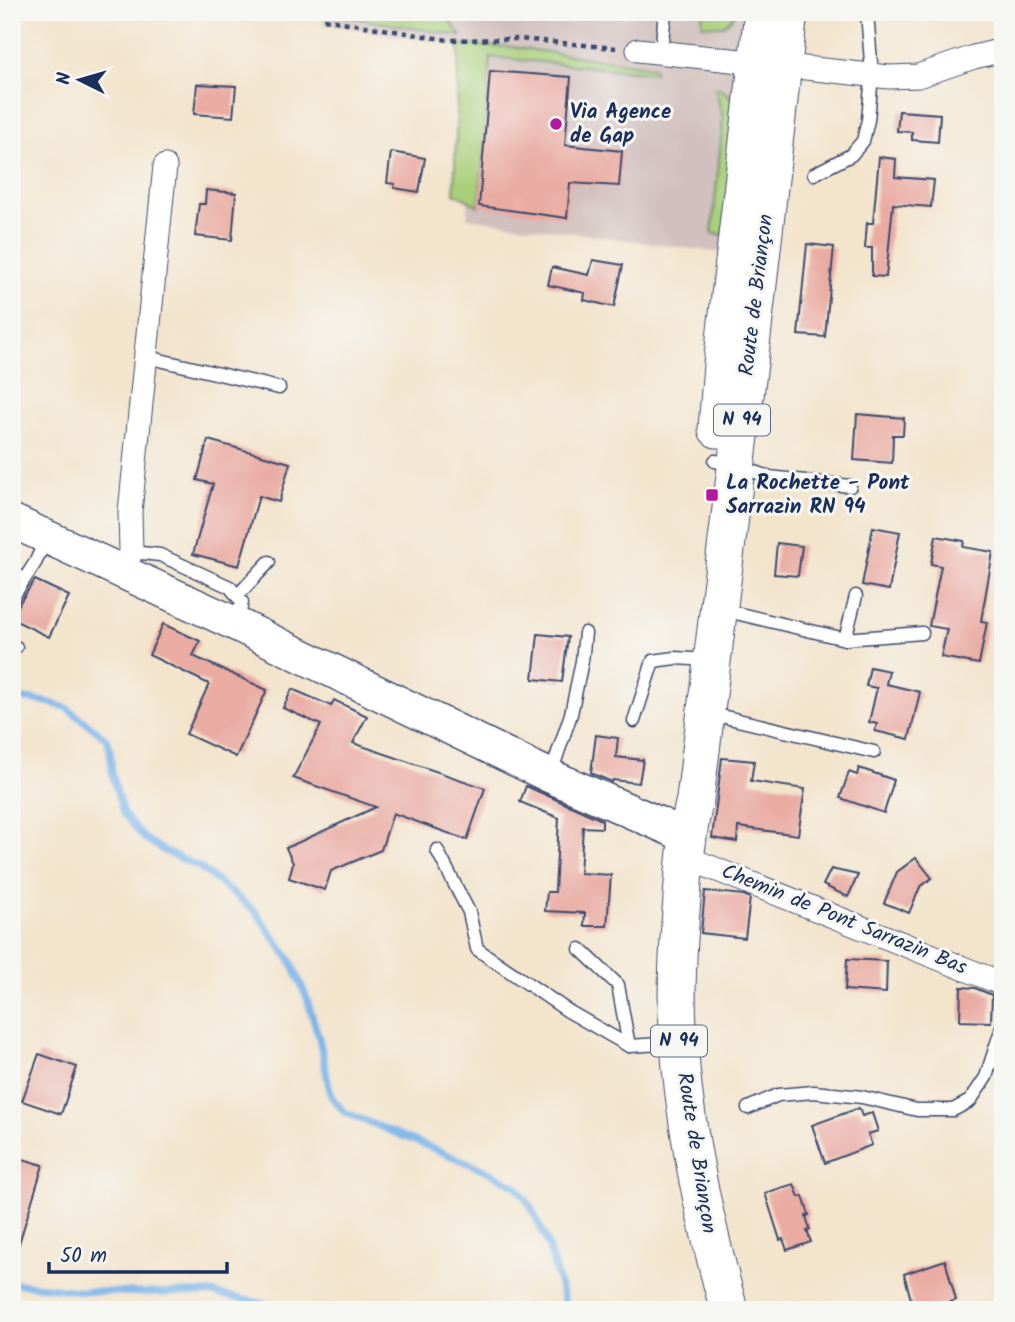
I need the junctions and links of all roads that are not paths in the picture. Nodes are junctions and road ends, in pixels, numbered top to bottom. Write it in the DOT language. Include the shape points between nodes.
graph roads {
  1 [pos="665,12"];
  2 [pos="762,12"];
  3 [pos="774,12"];
  4 [pos="789,12"];
  5 [pos="867,12"];
  6 [pos="638,50"];
  7 [pos="1003,50"];
  8 [pos="662,52"];
  9 [pos="770,63"];
  10 [pos="872,75"];
  11 [pos="164,166"];
  12 [pos="814,174"];
  13 [pos="147,357"];
  14 [pos="279,388"];
  15 [pos="726,463"];
  16 [pos="850,486"];
  17 [pos="12,522"];
  18 [pos="47,537"];
  19 [pos="127,562"];
  20 [pos="269,562"];
  21 [pos="856,596"];
  22 [pos="12,598"];
  23 [pos="710,608"];
  24 [pos="237,611"];
  25 [pos="585,632"];
  26 [pos="922,633"];
  27 [pos="845,639"];
  28 [pos="705,660"];
  29 [pos="700,711"];
  30 [pos="634,721"];
  31 [pos="874,752"];
  32 [pos="550,776"];
  33 [pos="687,840"];
  34 [pos="438,850"];
  35 [pos="580,949"];
  36 [pos="1003,984"];
  37 [pos="1003,1024"];
  38 [pos="679,1042"];
  39 [pos="629,1046"];
  40 [pos="748,1108"];
  41 [pos="729,1310"];
  1 -- 8 [label="lane"];
  2 -- 9 [label="main road, Route de Briançon / N 94"];
  3 -- 9 [label="street"];
  4 -- 9 [label="main road, Route de Briançon / N 94"];
  5 -- 10 [label="lane"];
  6 -- 8 [label="street"];
  7 -- 10 [label="street" via="918,76"];
  8 -- 9 [label="street"];
  9 -- 10 [label="street"];
  9 -- 15 [label="main road, Route de Briançon / N 94" via="755,311"];
  9 -- 15 [label="main road, Route de Briançon / N 94" via="722,365"];
  10 -- 12 [label="lane" via="863,141 850,155"];
  11 -- 13 [label="street"];
  13 -- 14 [label="lane"];
  13 -- 19 [label="street"];
  15 -- 16 [label="lane" via="769,477"];
  15 -- 23 [label="main road, Route de Briançon / N 94"];
  17 -- 18 [label="street"];
  18 -- 19 [label="street"];
  18 -- 22 [label="lane"];
  19 -- 24 [label="street"];
  20 -- 24 [label="lane"];
  21 -- 27 [label="lane"];
  23 -- 27 [label="lane"];
  23 -- 28 [label="main road, Route de Briançon / N 94"];
  24 -- 32 [label="street"];
  25 -- 32 [label="lane" via="570,714"];
  26 -- 27 [label="lane"];
  28 -- 29 [label="main road, Route de Briançon / N 94"];
  28 -- 30 [label="lane" via="653,661"];
  29 -- 31 [label="lane"];
  29 -- 33 [label="main road, Route de Briançon / N 94"];
  32 -- 33 [label="street"];
  33 -- 36 [label="street, Chemin de Pont Sarrazin Bas"];
  33 -- 38 [label="main road, Route de Briançon / N 94" via="678,973"];
  34 -- 39 [label="lane" via="470,912 477,949"];
  35 -- 39 [label="lane" via="618,985"];
  37 -- 40 [label="lane" via="986,1077 970,1101 953,1110 917,1110 814,1092 778,1095"];
  38 -- 39 [label="lane"];
  38 -- 41 [label="main road, Route de Briançon / N 94" via="696,1173"];
}
